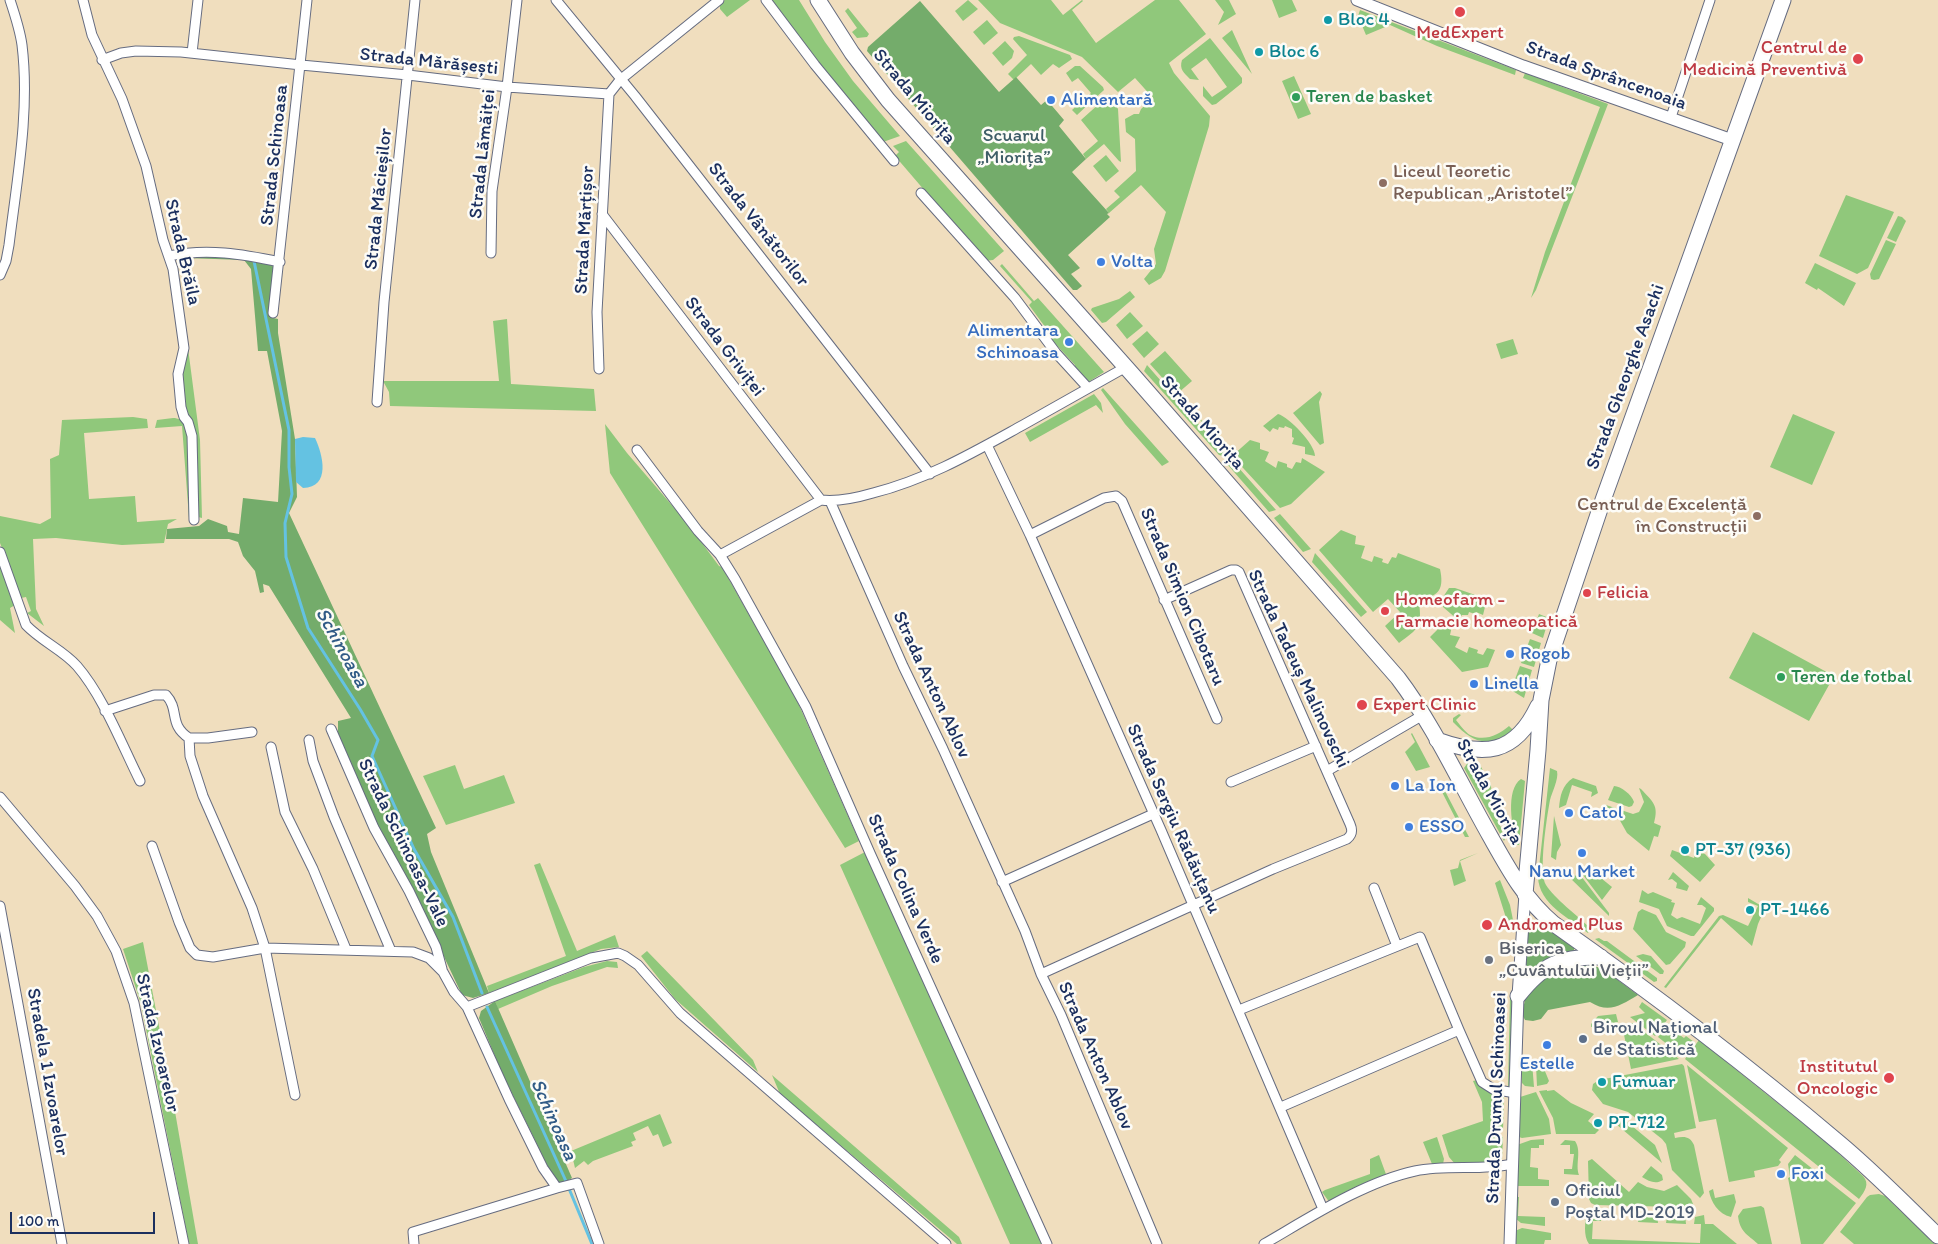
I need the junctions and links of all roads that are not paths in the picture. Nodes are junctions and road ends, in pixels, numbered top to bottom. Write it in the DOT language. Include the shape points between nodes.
graph roads {
  1 [pos="10,0"];
  2 [pos="83,0"];
  3 [pos="198,0"];
  4 [pos="307,0"];
  5 [pos="415,0"];
  6 [pos="517,0"];
  7 [pos="556,0"];
  8 [pos="766,0"];
  9 [pos="818,0"];
  10 [pos="1358,0"];
  11 [pos="1710,0"];
  12 [pos="1783,0"];
  13 [pos="714,2"];
  14 [pos="192,53"];
  15 [pos="102,60"];
  16 [pos="302,65"];
  17 [pos="408,74"];
  18 [pos="620,80"];
  19 [pos="507,86"];
  20 [pos="609,94"];
  21 [pos="1671,118"];
  22 [pos="1732,140"];
  23 [pos="894,161"];
  24 [pos="922,193"];
  25 [pos="602,214"];
  26 [pos="492,253"];
  27 [pos="169,256"];
  28 [pos="280,262"];
  29 [pos="0,275"];
  30 [pos="273,313"];
  31 [pos="1126,367"];
  32 [pos="599,369"];
  33 [pos="1088,388"];
  34 [pos="377,402"];
  35 [pos="987,445"];
  36 [pos="637,450"];
  37 [pos="930,474"];
  38 [pos="825,501"];
  39 [pos="194,520"];
  40 [pos="1030,536"];
  41 [pos="0,552"];
  42 [pos="720,555"];
  43 [pos="1164,600"];
  44 [pos="1541,700"];
  45 [pos="106,711"];
  46 [pos="1423,715"];
  47 [pos="1216,719"];
  48 [pos="331,729"];
  49 [pos="252,732"];
  50 [pos="189,738"];
  51 [pos="309,740"];
  52 [pos="1437,740"];
  53 [pos="1316,746"];
  54 [pos="271,747"];
  55 [pos="1327,771"];
  56 [pos="140,782"];
  57 [pos="1231,782"];
  58 [pos="0,797"];
  59 [pos="1153,814"];
  60 [pos="152,846"];
  61 [pos="1002,882"];
  62 [pos="1374,888"];
  63 [pos="1525,894"];
  64 [pos="0,906"];
  65 [pos="1194,906"];
  66 [pos="1397,946"];
  67 [pos="265,948"];
  68 [pos="346,949"];
  69 [pos="391,951"];
  70 [pos="1601,957"];
  71 [pos="442,972"];
  72 [pos="1041,974"];
  73 [pos="1518,996"];
  74 [pos="466,1007"];
  75 [pos="1239,1010"];
  76 [pos="1459,1030"];
  77 [pos="1515,1093"];
  78 [pos="294,1095"];
  79 [pos="1281,1108"];
  80 [pos="1513,1164"];
  81 [pos="561,1187"];
  82 [pos="1323,1209"];
  83 [pos="1938,1236"];
  84 [pos="62,1244"];
  85 [pos="184,1244"];
  86 [pos="414,1244"];
  87 [pos="599,1244"];
  88 [pos="946,1244"];
  89 [pos="1047,1244"];
  90 [pos="1157,1244"];
  91 [pos="1264,1244"];
  92 [pos="1510,1244"];
  1 -- 29 [label="street" via="22,44 22,132 9,245"];
  2 -- 15 [label="street, Strada Brăila"];
  3 -- 14 [label="street"];
  4 -- 16 [label="street, Strada Schinoasa"];
  5 -- 17 [label="street, Strada Măcieșilor"];
  6 -- 19 [label="street, Strada Lămăiței"];
  7 -- 18 [label="street, Strada Vânătorilor"];
  8 -- 23 [label="street" via="815,66"];
  9 -- 31 [label="main road, Strada Miorița" via="852,53 888,100"];
  10 -- 21 [label="street, Strada Sprâncenoaia" via="1523,66"];
  11 -- 21 [label="street"];
  12 -- 22 [label="main road, Strada Gheorghe Asachi"];
  13 -- 18 [label="street"];
  14 -- 15 [label="street, Strada Mărășești" via="136,51"];
  14 -- 16 [label="street, Strada Mărășești"];
  15 -- 27 [label="street, Strada Brăila" via="122,99 146,166"];
  16 -- 17 [label="street, Strada Mărășești"];
  16 -- 28 [label="street, Strada Schinoasa"];
  17 -- 19 [label="street, Strada Mărășești"];
  17 -- 34 [label="street, Strada Măcieșilor"];
  18 -- 20 [label="street"];
  18 -- 37 [label="street, Strada Vânătorilor"];
  19 -- 20 [label="street, Strada Mărășești"];
  19 -- 26 [label="street, Strada Lămăiței" via="492,191"];
  20 -- 25 [label="street, Strada Mărțișor"];
  21 -- 22 [label="street, Strada Sprâncenoaia"];
  22 -- 44 [label="main road, Strada Gheorghe Asachi" via="1585,549 1549,660"];
  24 -- 33 [label="street"];
  25 -- 32 [label="street, Strada Mărțișor"];
  25 -- 38 [label="street, Strada Griviței"];
  27 -- 28 [label="street" via="213,252"];
  27 -- 39 [label="street, Strada Brăila" via="184,348 178,374 181,407 192,436"];
  28 -- 30 [label="street, Strada Schinoasa"];
  31 -- 33 [label="street"];
  31 -- 46 [label="main road, Strada Miorița" via="1384,661"];
  33 -- 35 [label="street"];
  35 -- 37 [label="street"];
  35 -- 40 [label="street, Strada Sergiu Rădăuțanu"];
  36 -- 42 [label="street"];
  37 -- 38 [label="street" via="886,490"];
  38 -- 42 [label="street"];
  38 -- 61 [label="street, Strada Anton Ablov" via="964,794"];
  40 -- 43 [label="street, Strada Simion Cibotaru" via="1104,498 1116,496 1125,506"];
  40 -- 59 [label="street, Strada Sergiu Rădăuțanu"];
  41 -- 45 [label="street" via="26,625 76,664"];
  42 -- 89 [label="street, Strada Colina Verde" via="806,707"];
  43 -- 47 [label="street, Strada Simion Cibotaru"];
  43 -- 53 [label="street, Strada Tadeuș Malinovschi" via="1231,570 1239,572"];
  44 -- 52 [label="main road" via="1527,726 1518,736 1500,746 1488,750 1469,749"];
  44 -- 63 [label="main road, Strada Gheorghe Asachi"];
  45 -- 50 [label="street" via="154,695 166,695 178,728"];
  45 -- 56 [label="street"];
  46 -- 52 [label="main road, Strada Miorița"];
  46 -- 55 [label="street"];
  48 -- 71 [label="street, Strada Schinoasa-Vale" via="374,828 432,939"];
  49 -- 50 [label="street"];
  50 -- 67 [label="street" via="190,756 203,796 252,908"];
  51 -- 69 [label="street" via="313,761 334,817"];
  52 -- 63 [label="main road, Strada Miorița"];
  53 -- 55 [label="street, Strada Tadeuș Malinovschi"];
  53 -- 57 [label="street"];
  54 -- 68 [label="street" via="285,812"];
  55 -- 65 [label="street, Strada Tadeuș Malinovschi" via="1350,824 1351,836"];
  58 -- 85 [label="street, Strada Izvoarelor" via="75,886 97,916 116,951 134,1004"];
  59 -- 61 [label="street"];
  59 -- 65 [label="street, Strada Sergiu Rădăuțanu"];
  60 -- 67 [label="street, Strada Schinoasa-Vale" via="190,948 197,954 213,957"];
  61 -- 72 [label="street, Strada Anton Ablov"];
  62 -- 66 [label="street"];
  63 -- 70 [label="main road, Strada Miorița" via="1543,915"];
  63 -- 73 [label="street, Strada Drumul Schinoasei"];
  64 -- 84 [label="street, Stradela 1 Izvoarelor"];
  65 -- 72 [label="street"];
  65 -- 75 [label="street, Strada Sergiu Rădăuțanu"];
  66 -- 75 [label="street"];
  66 -- 76 [label="street" via="1420,936"];
  67 -- 68 [label="street, Strada Schinoasa-Vale"];
  67 -- 78 [label="street"];
  68 -- 69 [label="street, Strada Schinoasa-Vale"];
  69 -- 71 [label="street, Strada Schinoasa-Vale" via="413,952 428,958"];
  70 -- 73 [label="main road" via="1575,957 1552,964 1535,976"];
  70 -- 83 [label="main road, Strada Miorița" via="1805,1114"];
  71 -- 74 [label="street, Strada Schinoasa-Vale"];
  72 -- 90 [label="street, Strada Anton Ablov" via="1062,1015"];
  73 -- 77 [label="street, Strada Drumul Schinoasei"];
  74 -- 81 [label="street, Strada Schinoasa-Vale" via="539,1160"];
  74 -- 88 [label="street" via="591,958 610,954 626,956 680,1013"];
  75 -- 79 [label="street, Strada Sergiu Rădăuțanu"];
  76 -- 77 [label="street" via="1484,1085 1493,1090"];
  76 -- 79 [label="street"];
  77 -- 80 [label="street, Strada Drumul Schinoasei"];
  79 -- 82 [label="street, Strada Sergiu Rădăuțanu"];
  80 -- 82 [label="street" via="1431,1168 1413,1172 1386,1180"];
  80 -- 92 [label="street, Strada Drumul Schinoasei"];
  81 -- 86 [label="street" via="413,1232"];
  81 -- 87 [label="street" via="577,1183"];
  82 -- 91 [label="street"];
}
